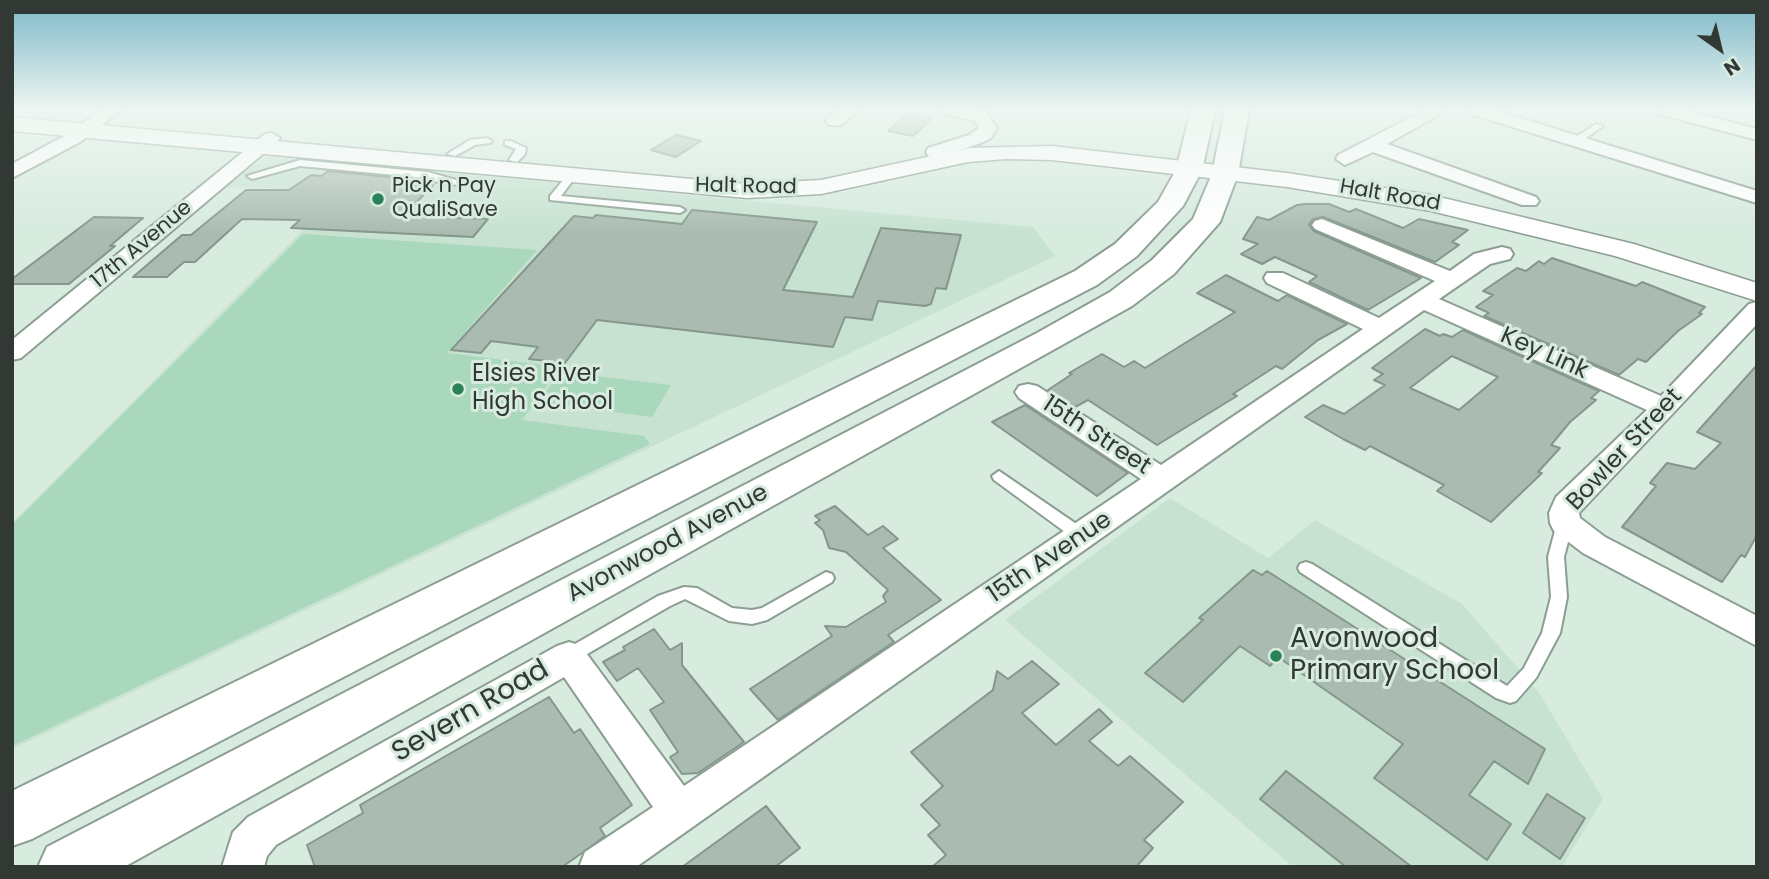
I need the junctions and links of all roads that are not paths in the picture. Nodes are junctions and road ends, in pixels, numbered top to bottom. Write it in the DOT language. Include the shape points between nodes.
graph roads {
  1 [pos="47,151"];
  2 [pos="256,151"];
  3 [pos="317,151"];
  4 [pos="406,151"];
  5 [pos="457,151"];
  6 [pos="938,151"];
  7 [pos="941,151"];
  8 [pos="1109,151"];
  9 [pos="1207,151"];
  10 [pos="1216,151"];
  11 [pos="1360,151"];
  12 [pos="1388,151"];
  13 [pos="1608,151"];
  14 [pos="935,152"];
  15 [pos="452,154"];
  16 [pos="1345,159"];
  17 [pos="1209,165"];
  18 [pos="12,172"];
  19 [pos="572,175"];
  20 [pos="252,176"];
  21 [pos="462,177"];
  22 [pos="1757,197"];
  23 [pos="1529,201"];
  24 [pos="680,210"];
  25 [pos="1322,225"];
  26 [pos="1502,254"];
  27 [pos="1275,278"];
  28 [pos="1452,280"];
  29 [pos="1757,281"];
  30 [pos="1757,292"];
  31 [pos="1423,301"];
  32 [pos="1751,322"];
  33 [pos="1383,329"];
  34 [pos="12,352"];
  35 [pos="1028,392"];
  36 [pos="1665,408"];
  37 [pos="999,476"];
  38 [pos="1164,480"];
  39 [pos="1565,523"];
  40 [pos="1082,536"];
  41 [pos="1306,568"];
  42 [pos="826,578"];
  43 [pos="1757,632"];
  44 [pos="569,656"];
  45 [pos="679,811"];
  46 [pos="12,820"];
  47 [pos="245,856"];
  48 [pos="67,867"];
  49 [pos="600,867"];
  1 -- 18 [label="street"];
  2 -- 34 [label="street, 17th Avenue"];
  3 -- 21 [label="street, Halt Road"];
  4 -- 15 [label="street, Halt Road"];
  5 -- 15 [label="lane"];
  6 -- 14 [label="street"];
  7 -- 14 [label="street, Halt Road"];
  8 -- 17 [label="street, Halt Road"];
  9 -- 17 [label="main road"];
  10 -- 17 [label="main road"];
  11 -- 16 [label="street"];
  12 -- 23 [label="street"];
  13 -- 22 [label="street"];
  14 -- 15 [label="street, Halt Road" via="839,173 779,179 719,178 511,152"];
  17 -- 19 [label="street, Halt Road" via="1006,152 950,159 821,187 772,191"];
  17 -- 29 [label="street, Halt Road" via="1367,181 1480,204 1621,239"];
  17 -- 30 [label="street, Halt Road" via="1477,212 1624,250"];
  17 -- 46 [label="main road, Avonwood Avenue" via="1126,250 1086,278"];
  17 -- 48 [label="main road, Avonwood Avenue" via="1206,222 1163,267 1121,299"];
  19 -- 21 [label="street, Halt Road"];
  19 -- 24 [label="lane" via="555,198"];
  20 -- 21 [label="lane" via="300,163 428,175 445,181"];
  25 -- 28 [label="street"];
  26 -- 28 [label="street, 15th Avenue" via="1482,259"];
  27 -- 33 [label="street"];
  28 -- 31 [label="street, 15th Avenue"];
  31 -- 33 [label="street, 15th Avenue"];
  31 -- 36 [label="street, Key Link"];
  32 -- 36 [label="street, Bowler Street"];
  33 -- 38 [label="street, 15th Avenue"];
  35 -- 38 [label="street, 15th Street"];
  36 -- 39 [label="street, Bowler Street" via="1567,505"];
  37 -- 40 [label="lane"];
  38 -- 40 [label="street, 15th Avenue"];
  39 -- 41 [label="lane" via="1556,556 1559,597 1551,633 1530,673 1510,695"];
  39 -- 43 [label="street, Bowler Street" via="1594,545"];
  40 -- 45 [label="street, 15th Avenue"];
  42 -- 44 [label="lane" via="752,617 729,614 684,593"];
  44 -- 45 [label="street, Severn Road"];
  44 -- 47 [label="street, Severn Road" via="262,831"];
  45 -- 49 [label="street, 15th Avenue"];
}
